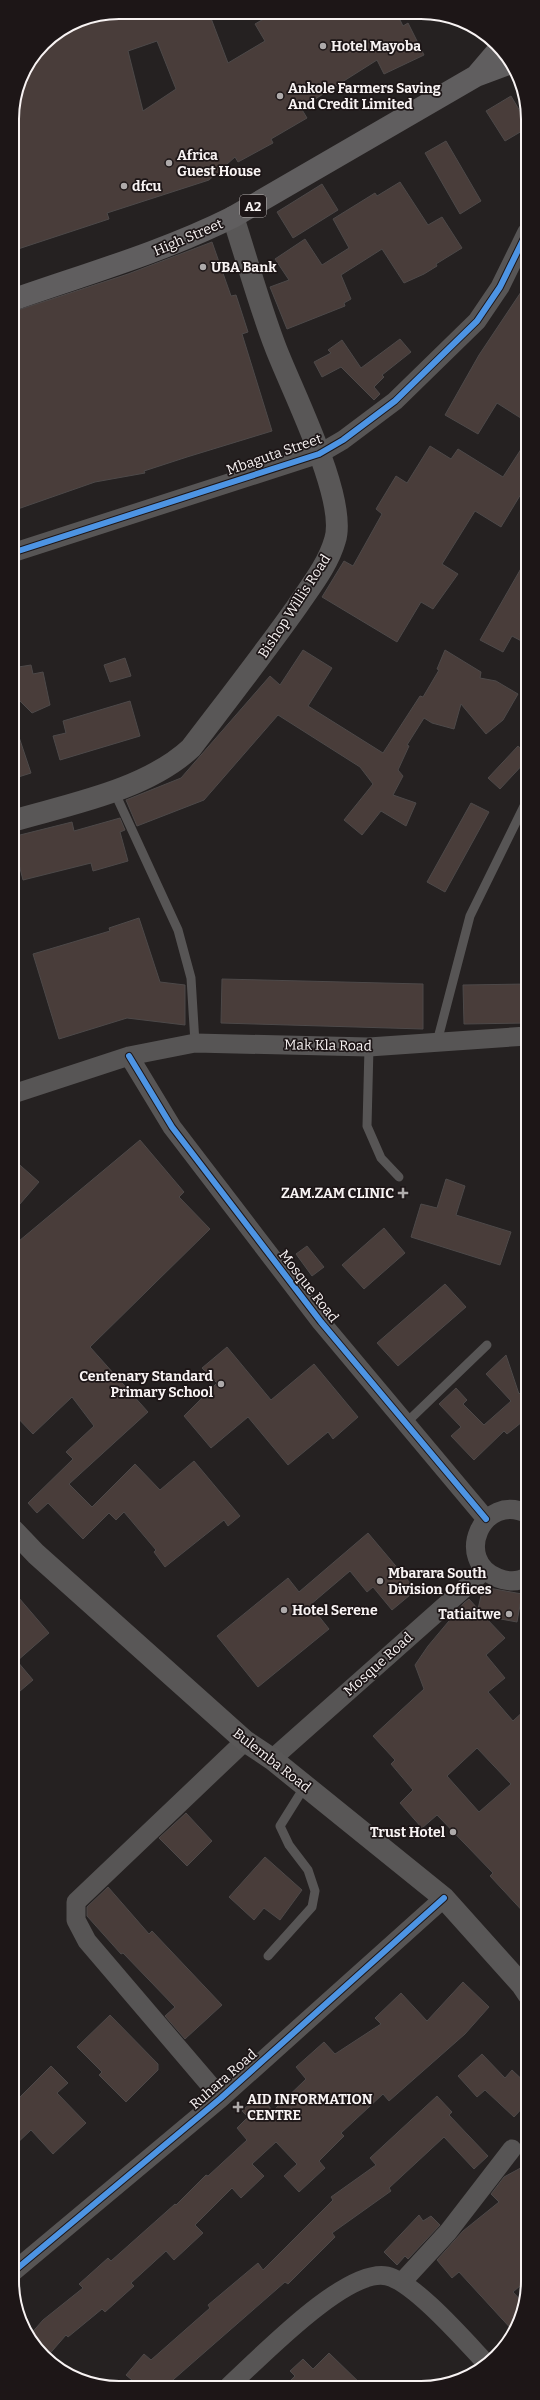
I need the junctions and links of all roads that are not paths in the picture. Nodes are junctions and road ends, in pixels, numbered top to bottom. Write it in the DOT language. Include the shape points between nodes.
graph roads {
  1 [pos="496,53"];
  2 [pos="505,65"];
  3 [pos="476,76"];
  4 [pos="233,217"];
  5 [pos="521,244"];
  6 [pos="19,298"];
  7 [pos="319,454"];
  8 [pos="19,551"];
  9 [pos="114,791"];
  10 [pos="521,812"];
  11 [pos="19,819"];
  12 [pos="521,1036"];
  13 [pos="437,1042"];
  14 [pos="195,1043"];
  15 [pos="369,1047"];
  16 [pos="129,1056"];
  17 [pos="19,1092"];
  18 [pos="399,1177"];
  19 [pos="487,1345"];
  20 [pos="406,1423"];
  21 [pos="521,1512"];
  22 [pos="486,1519"];
  23 [pos="19,1536"];
  24 [pos="485,1570"];
  25 [pos="521,1578"];
  26 [pos="245,1741"];
  27 [pos="272,1759"];
  28 [pos="304,1786"];
  29 [pos="444,1898"];
  30 [pos="268,1956"];
  31 [pos="521,1984"];
  32 [pos="221,2098"];
  33 [pos="512,2149"];
  34 [pos="19,2267"];
  35 [pos="402,2282"];
  36 [pos="482,2360"];
  37 [pos="234,2381"];
  1 -- 3 [label="main road, High Street / A2"];
  2 -- 3 [label="main road, High Street / A2"];
  3 -- 4 [label="main road, High Street / A2"];
  4 -- 6 [label="main road, High Street / A2" via="162,249"];
  4 -- 7 [label="main road, Bishop Willis Road" via="275,346"];
  5 -- 7 [label="street, Mbaguta Street" via="500,287 477,321 395,401 343,440"];
  7 -- 8 [label="street, Mbaguta Street"];
  7 -- 9 [label="main road, Bishop Willis Road" via="331,491 337,526 335,540 324,565 269,647 191,748 170,766"];
  9 -- 11 [label="main road, Bishop Willis Road"];
  9 -- 14 [label="lane" via="178,930 191,978"];
  10 -- 13 [label="lane" via="470,916"];
  12 -- 13 [label="street, Mak Kla Road"];
  13 -- 15 [label="street, Mak Kla Road"];
  14 -- 15 [label="street, Mak Kla Road"];
  14 -- 16 [label="street, Mak Kla Road"];
  15 -- 18 [label="lane" via="367,1126 381,1158"];
  16 -- 17 [label="street, Mak Kla Road"];
  16 -- 20 [label="street, Mosque Road" via="172,1128 321,1322"];
  19 -- 20 [label="lane"];
  20 -- 22 [label="street, Mosque Road"];
  21 -- 22 [label="street" via="506,1510"];
  22 -- 24 [label="street" via="479,1528 476,1538 477,1555"];
  23 -- 26 [label="main road, Bulemba Road"];
  24 -- 25 [label="street" via="503,1580"];
  24 -- 27 [label="street, Mosque Road"];
  26 -- 27 [label="main road, Bulemba Road"];
  26 -- 32 [label="street" via="76,1902 76,1920 87,1941"];
  27 -- 28 [label="main road, Bulemba Road"];
  28 -- 29 [label="main road, Bulemba Road"];
  28 -- 30 [label="lane" via="280,1826 288,1845 308,1870 315,1891 312,1907"];
  29 -- 31 [label="main road, Bulemba Road"];
  29 -- 32 [label="street, Ruhara Road"];
  32 -- 34 [label="street, Ruhara Road"];
  33 -- 35 [label="street" via="448,2232"];
  35 -- 36 [label="street" via="451,2325"];
  35 -- 37 [label="street" via="386,2276 368,2276 343,2289 282,2334"];
}
